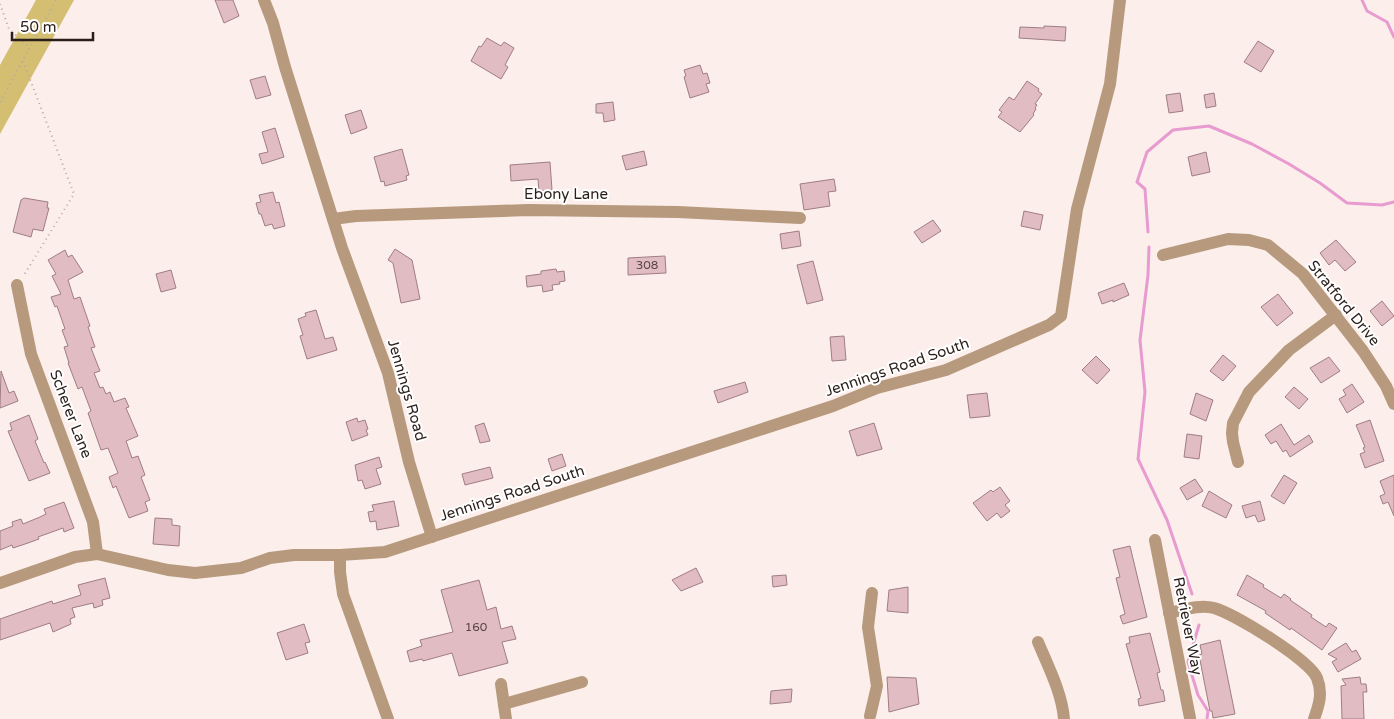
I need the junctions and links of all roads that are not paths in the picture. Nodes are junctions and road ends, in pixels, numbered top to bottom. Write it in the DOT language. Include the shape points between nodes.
graph roads {
  1 [pos="264,0"];
  2 [pos="1120,0"];
  3 [pos="800,218"];
  4 [pos="333,219"];
  5 [pos="1163,255"];
  6 [pos="17,285"];
  7 [pos="1336,315"];
  8 [pos="1394,404"];
  9 [pos="1238,462"];
  10 [pos="432,537"];
  11 [pos="1155,540"];
  12 [pos="97,554"];
  13 [pos="340,555"];
  14 [pos="0,583"];
  15 [pos="872,593"];
  16 [pos="1169,613"];
  17 [pos="1038,642"];
  18 [pos="582,682"];
  19 [pos="501,684"];
  20 [pos="504,704"];
  21 [pos="869,718"];
  22 [pos="1190,718"];
  23 [pos="388,719"];
  24 [pos="506,719"];
  25 [pos="1064,719"];
  26 [pos="1314,719"];
  1 -- 4 [label="street, Jennings Road"];
  2 -- 10 [label="street, Jennings Road South" via="1110,84 1077,209 1061,316 1049,325 946,370 877,388 833,406"];
  3 -- 4 [label="street, Ebony Lane" via="528,210"];
  4 -- 10 [label="street, Jennings Road" via="388,373 409,462"];
  5 -- 7 [label="street, Stratford Drive" via="1228,239 1268,245 1302,274"];
  6 -- 12 [label="street, Scherer Lane" via="31,354 91,515"];
  7 -- 8 [label="street, Stratford Drive" via="1386,386"];
  7 -- 9 [label="street" via="1290,350 1249,392 1233,423 1232,442"];
  10 -- 13 [label="street" via="385,552"];
  11 -- 16 [label="street, Retriever Way"];
  12 -- 13 [label="street" via="195,573 241,568 270,558 294,555"];
  12 -- 14 [label="street" via="76,557"];
  13 -- 23 [label="street" via="343,594"];
  15 -- 21 [label="street" via="868,627 877,686"];
  16 -- 22 [label="street, Retriever Way"];
  16 -- 26 [label="street" via="1201,607 1219,610 1239,618 1305,663 1317,676 1320,685 1320,702"];
  17 -- 25 [label="street" via="1059,696"];
  18 -- 20 [label="street"];
  19 -- 20 [label="street"];
  20 -- 24 [label="street"];
}
